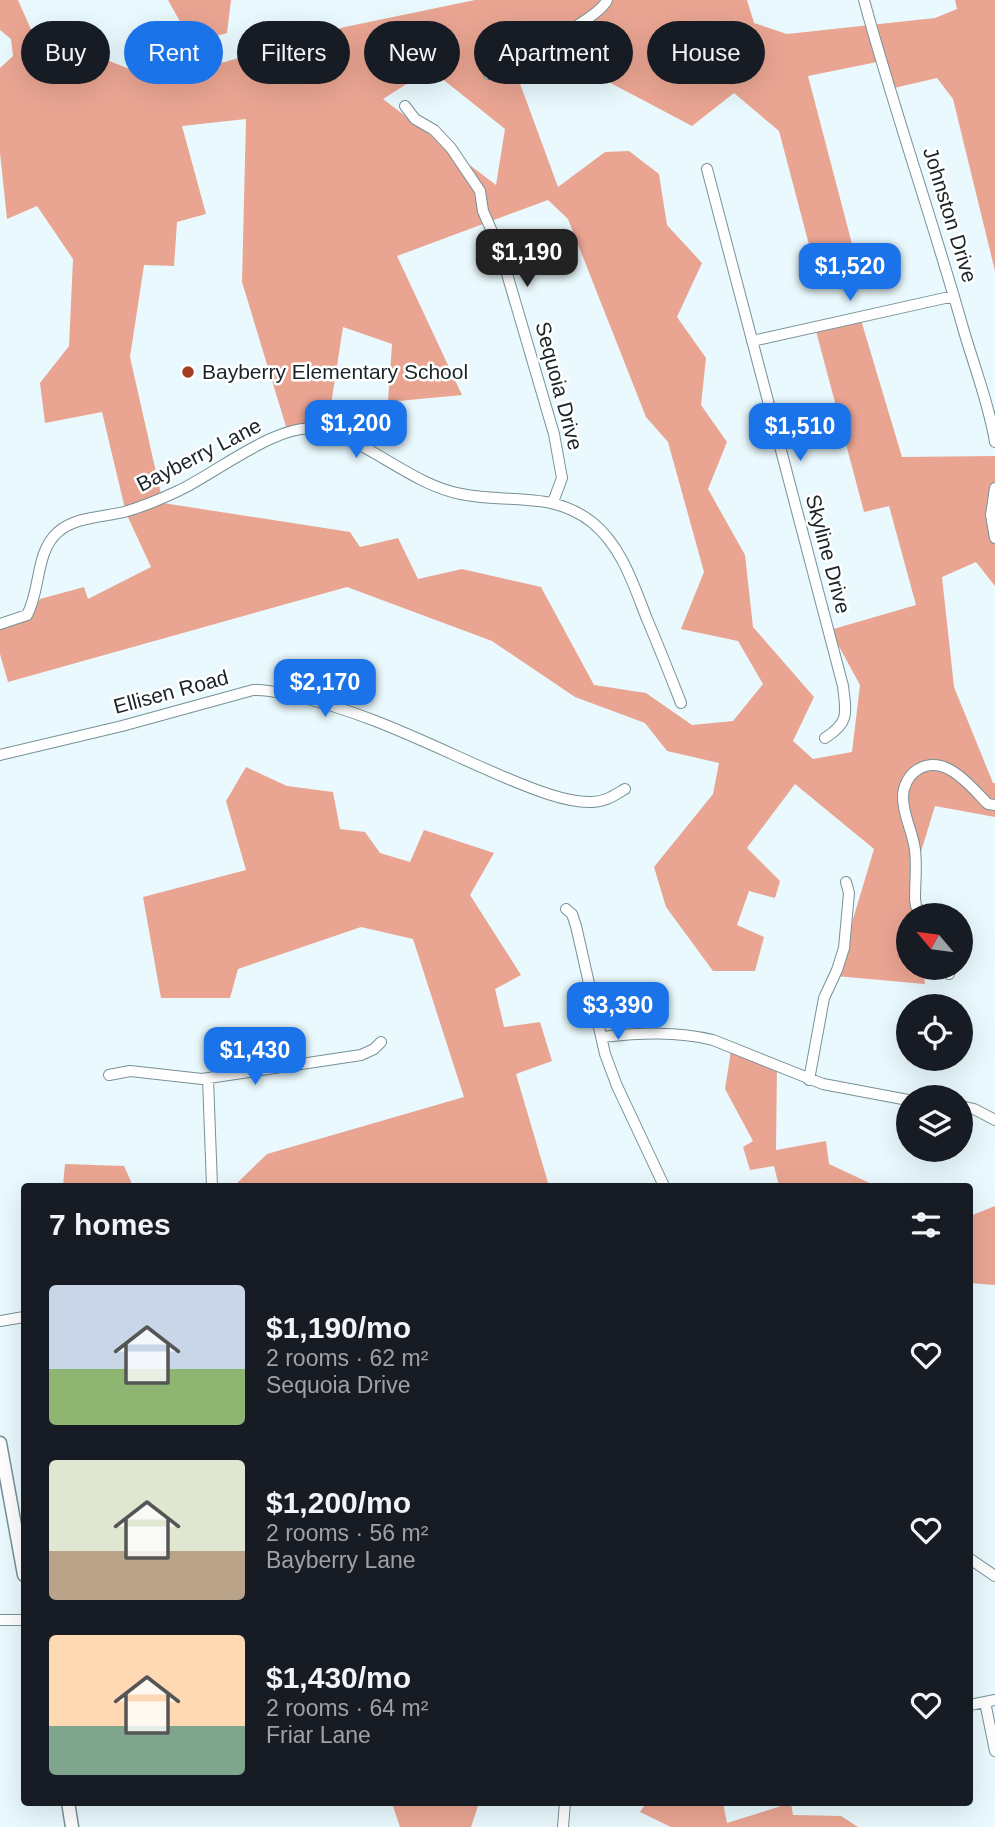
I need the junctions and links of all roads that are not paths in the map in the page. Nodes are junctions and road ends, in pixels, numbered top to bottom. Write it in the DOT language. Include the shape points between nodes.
graph roads {
  1 [pos="607,0"];
  2 [pos="864,0"];
  3 [pos="584,21"];
  4 [pos="405,106"];
  5 [pos="707,169"];
  6 [pos="954,296"];
  7 [pos="752,341"];
  8 [pos="995,442"];
  9 [pos="995,488"];
  10 [pos="553,502"];
  11 [pos="995,538"];
  12 [pos="0,624"];
  13 [pos="681,703"];
  14 [pos="825,738"];
  15 [pos="0,755"];
  16 [pos="625,789"];
  17 [pos="995,805"];
  18 [pos="846,882"];
  19 [pos="916,903"];
  20 [pos="566,909"];
  21 [pos="602,1037"];
  22 [pos="381,1042"];
  23 [pos="109,1075"];
  24 [pos="208,1079"];
  25 [pos="809,1080"];
  26 [pos="896,1098"];
  27 [pos="973,1109"];
  28 [pos="995,1120"];
  29 [pos="212,1183"];
  30 [pos="663,1183"];
  31 [pos="21,1318"];
  32 [pos="0,1321"];
  33 [pos="1,1452"];
  34 [pos="21,1559"];
  35 [pos="973,1561"];
  36 [pos="995,1576"];
  37 [pos="0,1620"];
  38 [pos="21,1620"];
  39 [pos="990,1701"];
  40 [pos="995,1751"];
  41 [pos="69,1806"];
  42 [pos="565,1806"];
  43 [pos="72,1827"];
  44 [pos="563,1827"];
  1 -- 3 [label="street"];
  2 -- 6 [label="street, Johnston Drive"];
  4 -- 10 [label="street, Sequoia Drive" via="450,148 480,191 554,434 562,478"];
  5 -- 7 [label="street, Skyline Drive"];
  6 -- 7 [label="street"];
  6 -- 8 [label="street, Johnston Drive"];
  7 -- 14 [label="street, Skyline Drive" via="843,686 844,722"];
  9 -- 11 [label="street" via="991,515"];
  10 -- 12 [label="street, Bayberry Lane" via="448,491 344,438 299,429 263,442 180,490 134,509 63,527 45,554 27,615"];
  10 -- 13 [label="street, Bayberry Lane" via="593,524 616,550"];
  15 -- 16 [label="street, Ellisen Road" via="264,689 353,713 518,783 571,799 606,800"];
  17 -- 19 [label="street" via="988,804 950,769 923,766 911,775 903,802 915,849"];
  18 -- 25 [label="street" via="844,947 824,998"];
  20 -- 21 [label="street" via="576,926"];
  21 -- 25 [label="street" via="695,1035"];
  21 -- 30 [label="street" via="617,1086"];
  22 -- 24 [label="street" via="361,1055"];
  23 -- 24 [label="street" via="130,1071"];
  24 -- 29 [label="street"];
  25 -- 26 [label="street"];
  27 -- 28 [label="street"];
  31 -- 32 [label="street"];
  33 -- 34 [label="main road"];
  35 -- 36 [label="street"];
  37 -- 38 [label="street"];
  39 -- 40 [label="street"];
  41 -- 43 [label="main road"];
  42 -- 44 [label="street"];
}
